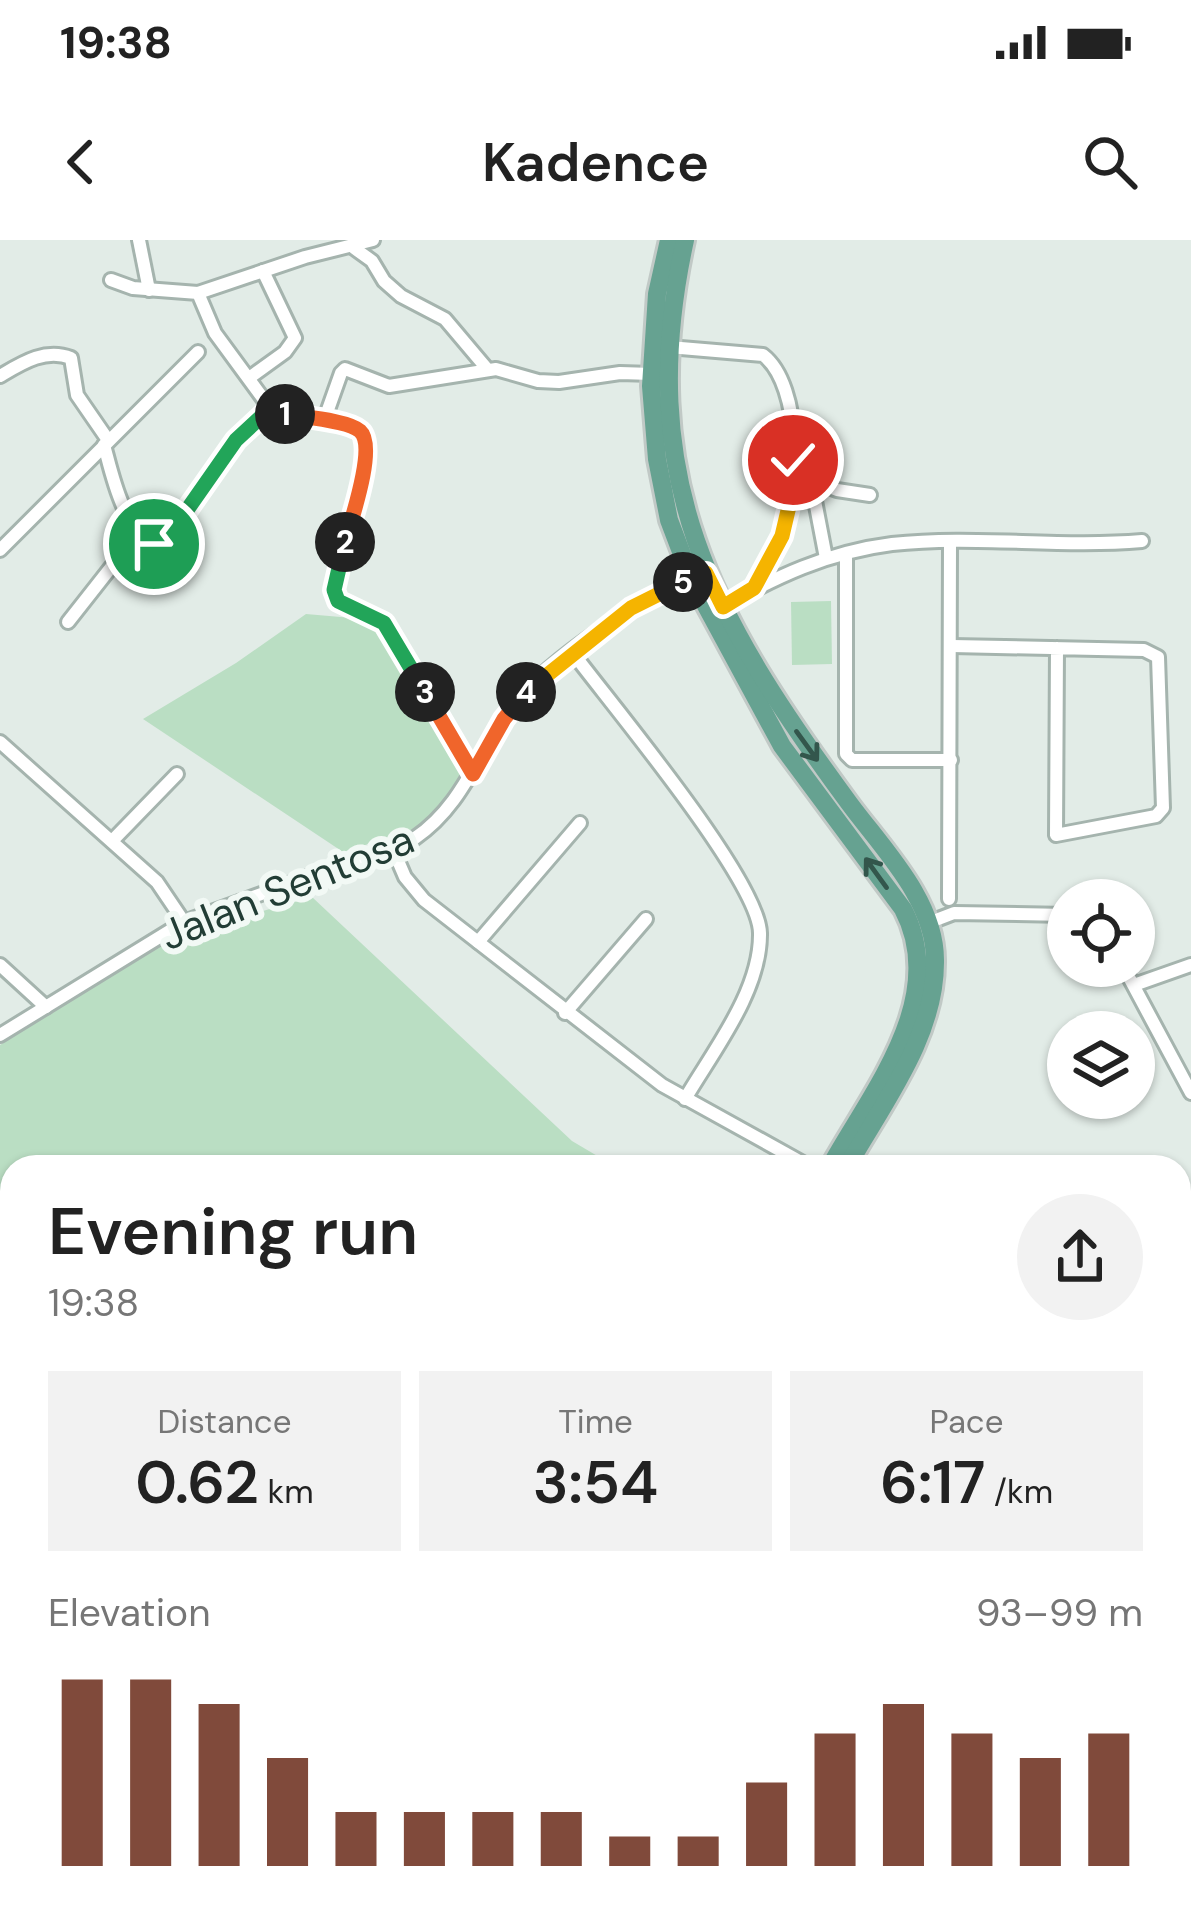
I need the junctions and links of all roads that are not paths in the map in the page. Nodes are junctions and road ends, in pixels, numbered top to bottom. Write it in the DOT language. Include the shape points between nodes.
graph roads {
  1 [pos="139,240"];
  2 [pos="373,240"];
  3 [pos="669,240"];
  4 [pos="685,240"];
  5 [pos="354,248"];
  6 [pos="263,272"];
  7 [pos="111,280"];
  8 [pos="148,290"];
  9 [pos="198,293"];
  10 [pos="669,346"];
  11 [pos="198,352"];
  12 [pos="488,370"];
  13 [pos="652,374"];
  14 [pos="0,376"];
  15 [pos="249,378"];
  16 [pos="268,411"];
  17 [pos="324,422"];
  18 [pos="106,442"];
  19 [pos="793,476"];
  20 [pos="811,480"];
  21 [pos="870,495"];
  22 [pos="139,533"];
  23 [pos="1142,541"];
  24 [pos="950,544"];
  25 [pos="0,550"];
  26 [pos="846,555"];
  27 [pos="826,558"];
  28 [pos="699,576"];
  29 [pos="754,588"];
  30 [pos="716,610"];
  31 [pos="68,622"];
  32 [pos="952,646"];
  33 [pos="1057,648"];
  34 [pos="573,653"];
  35 [pos="0,742"];
  36 [pos="950,760"];
  37 [pos="177,774"];
  38 [pos="473,774"];
  39 [pos="580,823"];
  40 [pos="112,841"];
  41 [pos="393,849"];
  42 [pos="949,899"];
  43 [pos="1047,915"];
  44 [pos="646,920"];
  45 [pos="184,922"];
  46 [pos="928,923"];
  47 [pos="478,942"];
  48 [pos="1191,964"];
  49 [pos="0,965"];
  50 [pos="1155,977"];
  51 [pos="1135,987"];
  52 [pos="46,1007"];
  53 [pos="565,1013"];
  54 [pos="0,1035"];
  55 [pos="1191,1093"];
  56 [pos="685,1099"];
  57 [pos="787,1155"];
  58 [pos="836,1155"];
  59 [pos="854,1155"];
  1 -- 8 [label="street"];
  2 -- 5 [label="street"];
  3 -- 13 [label="main road"];
  4 -- 10 [label="main road"];
  5 -- 6 [label="street"];
  5 -- 12 [label="street" via="401,296 445,319"];
  6 -- 9 [label="street"];
  6 -- 15 [label="street" via="295,338"];
  7 -- 8 [label="street"];
  8 -- 9 [label="street"];
  9 -- 15 [label="street"];
  10 -- 19 [label="street" via="769,359 788,400"];
  10 -- 28 [label="main road" via="673,453"];
  11 -- 18 [label="street"];
  12 -- 13 [label="street" via="560,382"];
  12 -- 17 [label="street" via="388,386 345,370"];
  13 -- 28 [label="main road" via="669,520"];
  14 -- 18 [label="street" via="32,358 71,358 76,395"];
  15 -- 16 [label="street"];
  16 -- 17 [label="street"];
  16 -- 22 [label="street" via="160,540"];
  17 -- 38 [label="street" via="360,430 367,446 338,601 384,623"];
  18 -- 22 [label="street" via="114,483"];
  18 -- 25 [label="street"];
  19 -- 20 [label="street"];
  19 -- 29 [label="street" via="782,536"];
  20 -- 21 [label="street"];
  20 -- 27 [label="street"];
  22 -- 31 [label="street"];
  23 -- 24 [label="street"];
  24 -- 26 [label="street" via="892,544"];
  24 -- 32 [label="street"];
  26 -- 27 [label="street"];
  26 -- 36 [label="street" via="846,754"];
  27 -- 29 [label="street"];
  28 -- 30 [label="main road"];
  28 -- 34 [label="street, Jalan Sentosa" via="642,601"];
  29 -- 30 [label="street"];
  30 -- 46 [label="main road, one-way" via="915,893"];
  58 -- 30 [label="main road, one-way" via="914,1008 913,928 782,746"];
  32 -- 33 [label="street"];
  32 -- 36 [label="street"];
  33 -- 33 [label="street" via="1056,835 1150,818 1163,808 1158,657"];
  34 -- 38 [label="street, Jalan Sentosa" via="516,701"];
  34 -- 56 [label="street" via="756,908 752,977"];
  35 -- 40 [label="street"];
  36 -- 42 [label="street"];
  37 -- 40 [label="street"];
  38 -- 41 [label="street, Jalan Sentosa" via="431,827"];
  39 -- 47 [label="street"];
  40 -- 45 [label="street" via="157,882"];
  41 -- 45 [label="street, Jalan Sentosa"];
  41 -- 47 [label="street" via="413,888"];
  43 -- 46 [label="street" via="954,914"];
  44 -- 53 [label="street"];
  45 -- 52 [label="street, Jalan Sentosa"];
  46 -- 59 [label="main road" via="935,959 928,1016"];
  47 -- 53 [label="street"];
  48 -- 50 [label="street"];
  49 -- 52 [label="street"];
  51 -- 55 [label="street"];
  52 -- 54 [label="street, Jalan Sentosa"];
  53 -- 56 [label="street"];
  56 -- 57 [label="street"];
}
